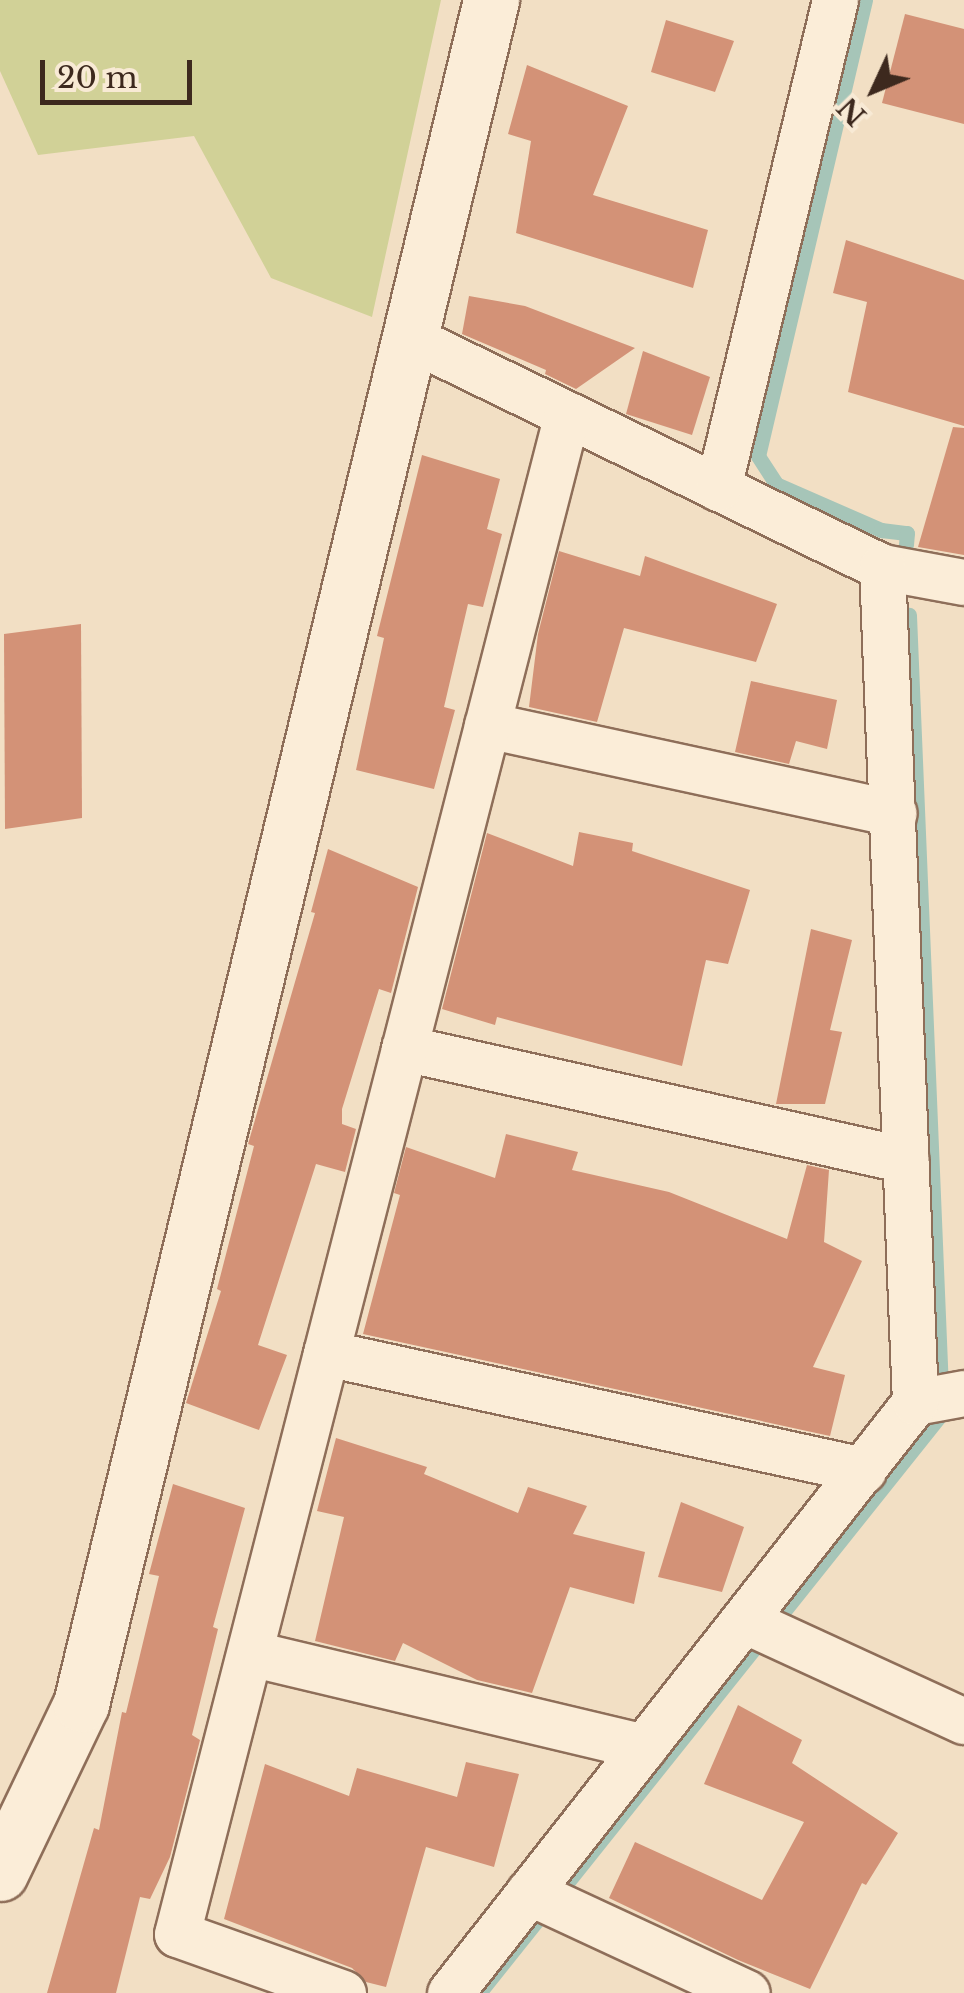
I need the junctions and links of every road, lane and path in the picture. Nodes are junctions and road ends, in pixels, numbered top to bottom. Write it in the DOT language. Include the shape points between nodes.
graph roads {
  1 [pos="491,0"];
  2 [pos="835,0"];
  3 [pos="410,338"];
  4 [pos="567,414"];
  5 [pos="718,488"];
  6 [pos="882,567"];
  7 [pos="964,582"];
  8 [pos="487,725"];
  9 [pos="894,813"];
  10 [pos="404,1048"];
  11 [pos="906,1160"];
  12 [pos="326,1353"];
  13 [pos="940,1397"];
  14 [pos="863,1470"];
  15 [pos="761,1627"];
  16 [pos="250,1653"];
  17 [pos="964,1721"];
  18 [pos="644,1748"];
  19 [pos="0,1873"];
  20 [pos="544,1899"];
  21 [pos="343,1993"];
  22 [pos="450,1993"];
  23 [pos="747,1993"];
  1 -- 3 [label="street"];
  2 -- 5 [label="street"];
  3 -- 4 [label="street"];
  3 -- 19 [label="street" via="81,1704"];
  4 -- 5 [label="street"];
  4 -- 8 [label="street"];
  5 -- 6 [label="street"];
  6 -- 7 [label="street"];
  6 -- 9 [label="street"];
  8 -- 9 [label="street"];
  8 -- 10 [label="street"];
  9 -- 11 [label="street"];
  10 -- 11 [label="street"];
  10 -- 12 [label="street"];
  11 -- 13 [label="street"];
  12 -- 14 [label="street"];
  12 -- 16 [label="street"];
  13 -- 14 [label="street"];
  14 -- 15 [label="street"];
  15 -- 17 [label="street"];
  15 -- 18 [label="street"];
  16 -- 18 [label="street"];
  16 -- 21 [label="street" via="178,1934"];
  18 -- 20 [label="street"];
  20 -- 22 [label="street"];
  20 -- 23 [label="street"];
}
